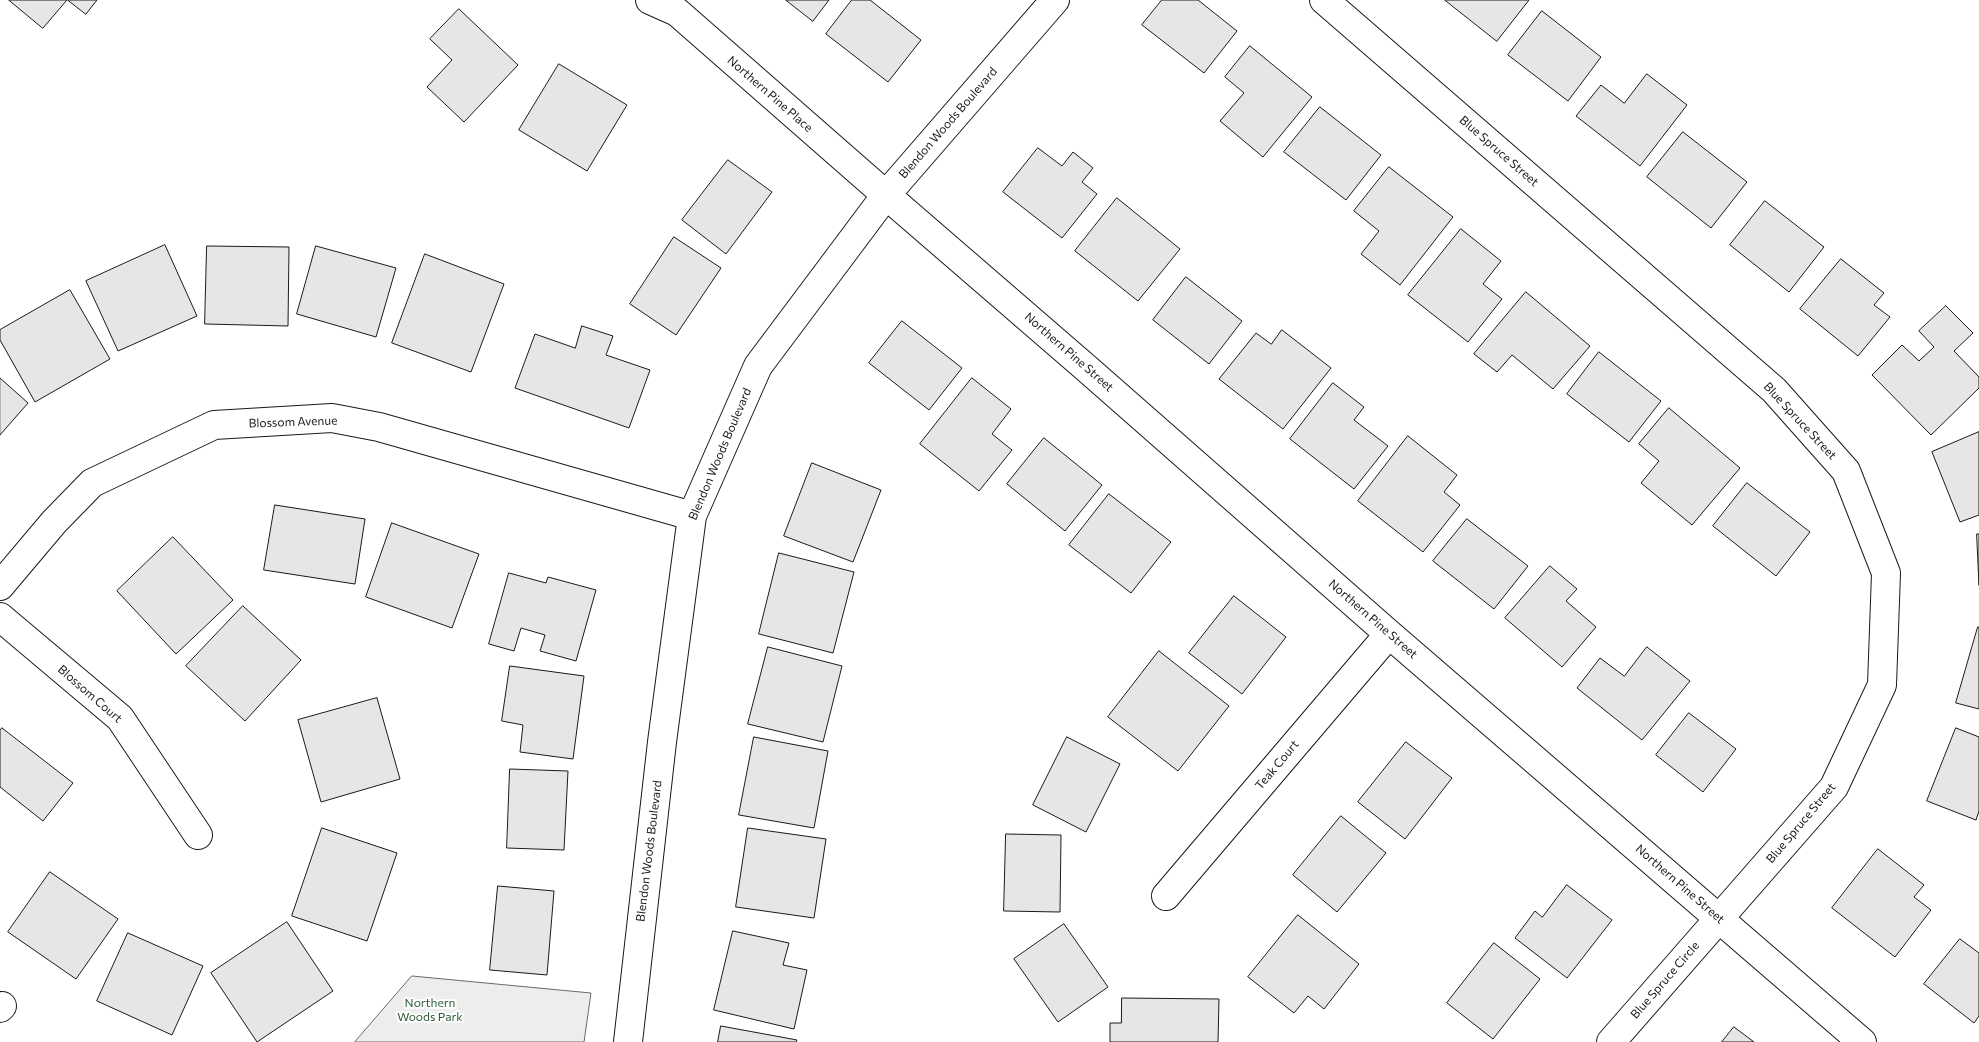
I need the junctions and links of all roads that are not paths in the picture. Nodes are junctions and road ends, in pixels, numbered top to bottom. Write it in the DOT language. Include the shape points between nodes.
graph roads {
  1 [pos="650,0"];
  2 [pos="1055,0"];
  3 [pos="1324,0"];
  4 [pos="886,195"];
  5 [pos="692,516"];
  6 [pos="0,586"];
  7 [pos="0,617"];
  8 [pos="1389,634"];
  9 [pos="198,835"];
  10 [pos="1166,896"];
  11 [pos="1720,918"];
  12 [pos="628,1042"];
  13 [pos="1611,1042"];
  14 [pos="1862,1042"];
  1 -- 4 [label="street, Northern Pine Place" via="677,12"];
  2 -- 4 [label="street, Blendon Woods Boulevard"];
  3 -- 11 [label="street, Blue Spruce Street" via="1774,390 1846,471 1886,573 1882,685 1834,787"];
  4 -- 5 [label="street, Blendon Woods Boulevard" via="758,366"];
  4 -- 8 [label="street, Northern Pine Street"];
  5 -- 6 [label="street, Blossom Avenue" via="379,427 332,418 214,425 92,483"];
  5 -- 12 [label="street, Blendon Woods Boulevard"];
  7 -- 9 [label="street, Blossom Court" via="120,718"];
  8 -- 10 [label="street, Teak Court"];
  8 -- 11 [label="street, Northern Pine Street"];
  11 -- 13 [label="street, Blue Spruce Circle"];
  11 -- 14 [label="street, Northern Pine Street"];
}
